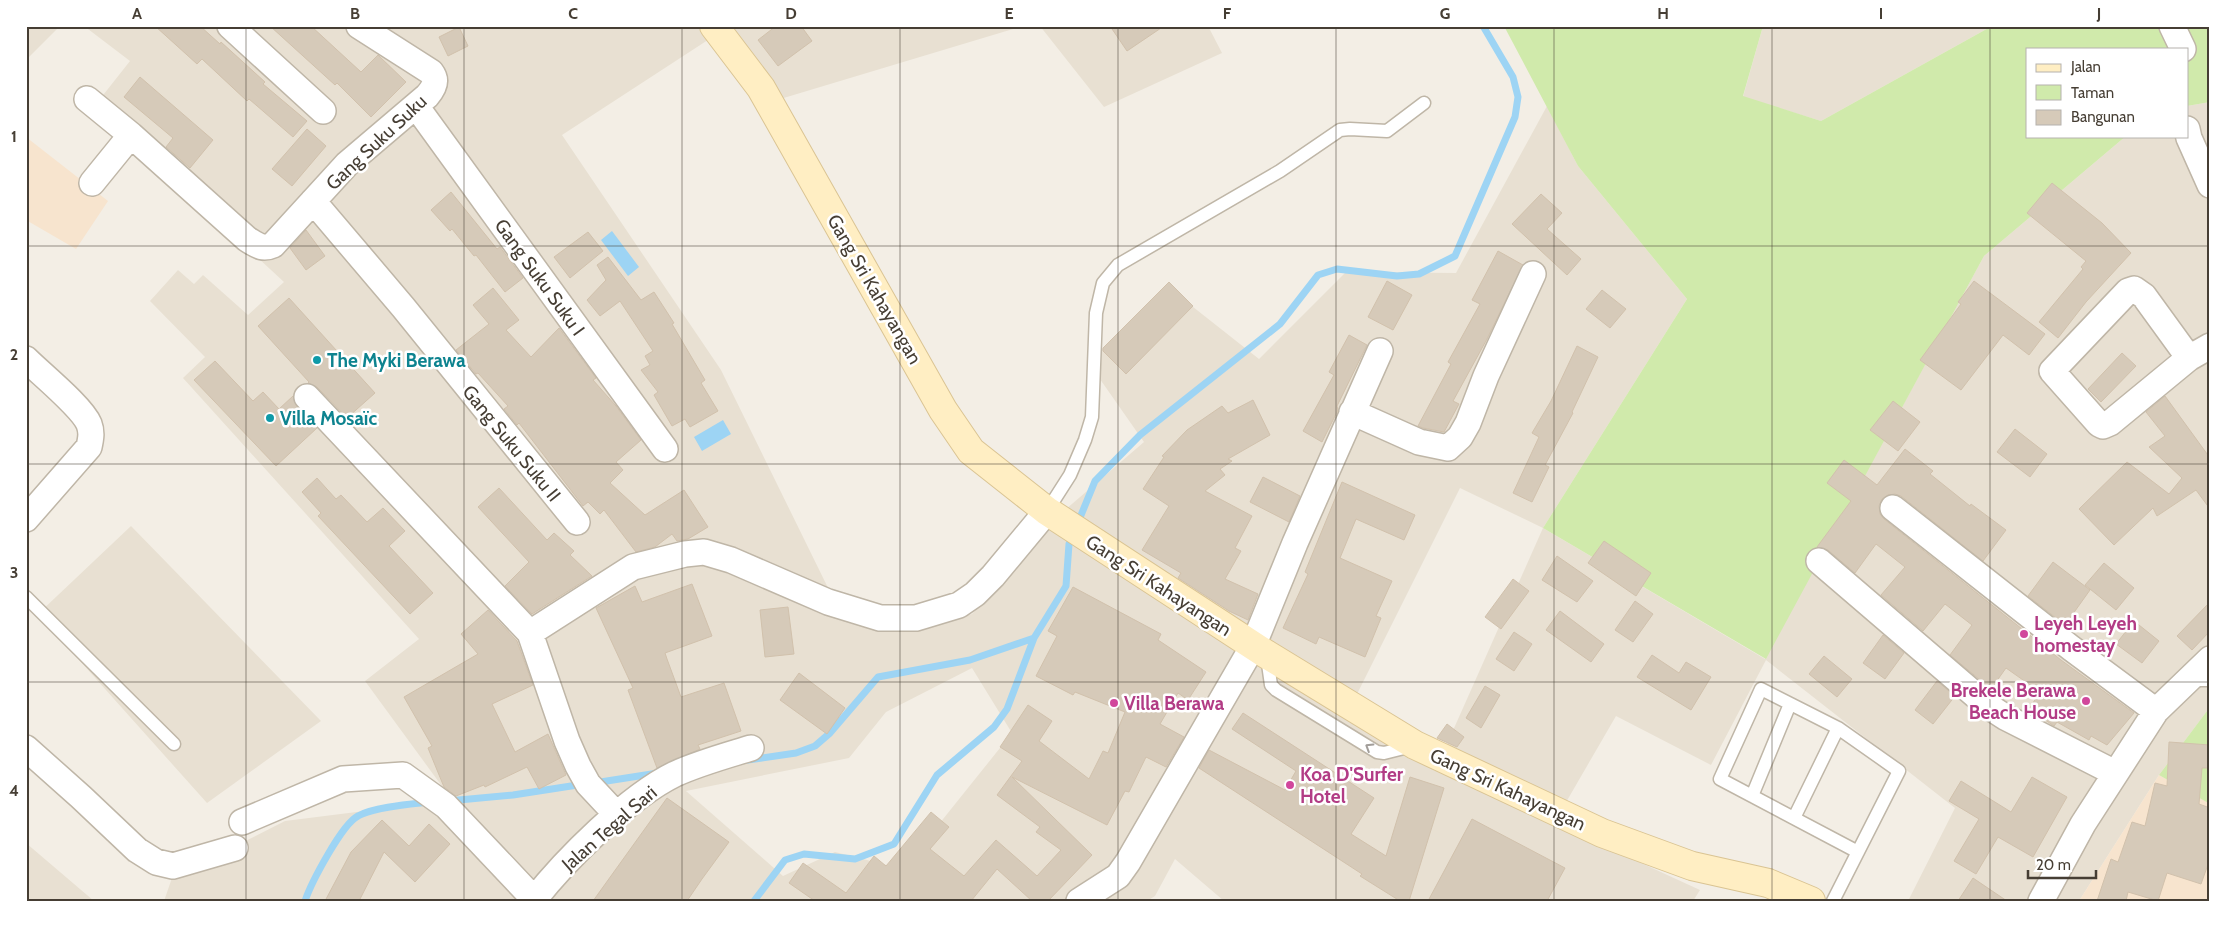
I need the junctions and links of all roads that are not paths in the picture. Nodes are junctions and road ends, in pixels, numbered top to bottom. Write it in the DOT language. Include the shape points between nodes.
graph roads {
  1 [pos="230,26"];
  2 [pos="359,26"];
  3 [pos="714,26"];
  4 [pos="2172,26"];
  5 [pos="2186,26"];
  6 [pos="2183,48"];
  7 [pos="2184,48"];
  8 [pos="87,99"];
  9 [pos="1424,103"];
  10 [pos="416,106"];
  11 [pos="323,111"];
  12 [pos="2188,134"];
  13 [pos="132,135"];
  14 [pos="92,183"];
  15 [pos="2210,185"];
  16 [pos="313,201"];
  17 [pos="1533,274"];
  18 [pos="1380,351"];
  19 [pos="2199,352"];
  20 [pos="26,360"];
  21 [pos="307,397"];
  22 [pos="1352,412"];
  23 [pos="665,449"];
  24 [pos="1893,508"];
  25 [pos="1047,511"];
  26 [pos="26,519"];
  27 [pos="578,522"];
  28 [pos="1819,562"];
  29 [pos="26,597"];
  30 [pos="530,633"];
  31 [pos="1260,650"];
  32 [pos="2210,659"];
  33 [pos="2200,680"];
  34 [pos="1790,704"];
  35 [pos="2156,712"];
  36 [pos="1838,728"];
  37 [pos="174,744"];
  38 [pos="26,748"];
  39 [pos="751,748"];
  40 [pos="2115,773"];
  41 [pos="1752,796"];
  42 [pos="617,815"];
  43 [pos="1794,818"];
  44 [pos="242,822"];
  45 [pos="235,848"];
  46 [pos="1858,852"];
  47 [pos="534,900"];
  48 [pos="1078,901"];
  49 [pos="1811,901"];
  50 [pos="1833,901"];
  51 [pos="2040,901"];
  1 -- 11 [label="street"];
  2 -- 10 [label="street, Gang Suku Suku" via="435,77 432,90"];
  3 -- 25 [label="street, Gang Sri Kahayangan" via="761,88 943,410 971,451"];
  4 -- 6 [label="street"];
  5 -- 7 [label="street"];
  8 -- 13 [label="street"];
  9 -- 25 [label="lane" via="1387,131 1340,130 1280,171 1118,265 1103,283 1096,313 1092,417 1070,474"];
  10 -- 16 [label="street, Gang Suku Suku" via="347,164"];
  10 -- 23 [label="street, Gang Suku Suku I"];
  12 -- 15 [label="street"];
  13 -- 14 [label="street"];
  13 -- 16 [label="street, Gang Suku Suku" via="261,248 273,245"];
  16 -- 27 [label="street, Gang Suku Suku II"];
  17 -- 22 [label="street" via="1486,376 1468,424 1455,444 1448,448 1419,442"];
  18 -- 22 [label="street"];
  19 -- 19 [label="street" via="2134,289 2128,291 2052,371 2103,426"];
  20 -- 26 [label="street" via="80,411 92,434 89,447"];
  21 -- 30 [label="street"];
  22 -- 31 [label="street"];
  24 -- 35 [label="street"];
  25 -- 30 [label="street" via="975,594 959,605 916,618 880,618 828,602 731,560 704,552 632,567"];
  25 -- 31 [label="street, Gang Sri Kahayangan"];
  28 -- 40 [label="street" via="1988,706"];
  29 -- 37 [label="lane"];
  30 -- 42 [label="street" via="578,766 588,784"];
  31 -- 48 [label="street" via="1118,876"];
  31 -- 49 [label="street, Gang Sri Kahayangan" via="1415,745 1602,833 1692,866 1768,883"];
  32 -- 33 [label="street"];
  33 -- 35 [label="street"];
  34 -- 36 [label="lane"];
  34 -- 41 [label="lane"];
  34 -- 41 [label="lane" via="1761,689 1720,779"];
  35 -- 40 [label="street"];
  36 -- 43 [label="lane"];
  36 -- 46 [label="lane" via="1899,771"];
  38 -- 45 [label="street" via="137,850 156,862 173,866"];
  39 -- 42 [label="street, Jalan Tegal Sari" via="675,775 643,794"];
  40 -- 51 [label="street"];
  41 -- 43 [label="lane"];
  42 -- 47 [label="street, Jalan Tegal Sari" via="569,860"];
  43 -- 46 [label="lane"];
  44 -- 47 [label="street" via="343,778 403,775 446,806"];
  46 -- 50 [label="lane"];
}
